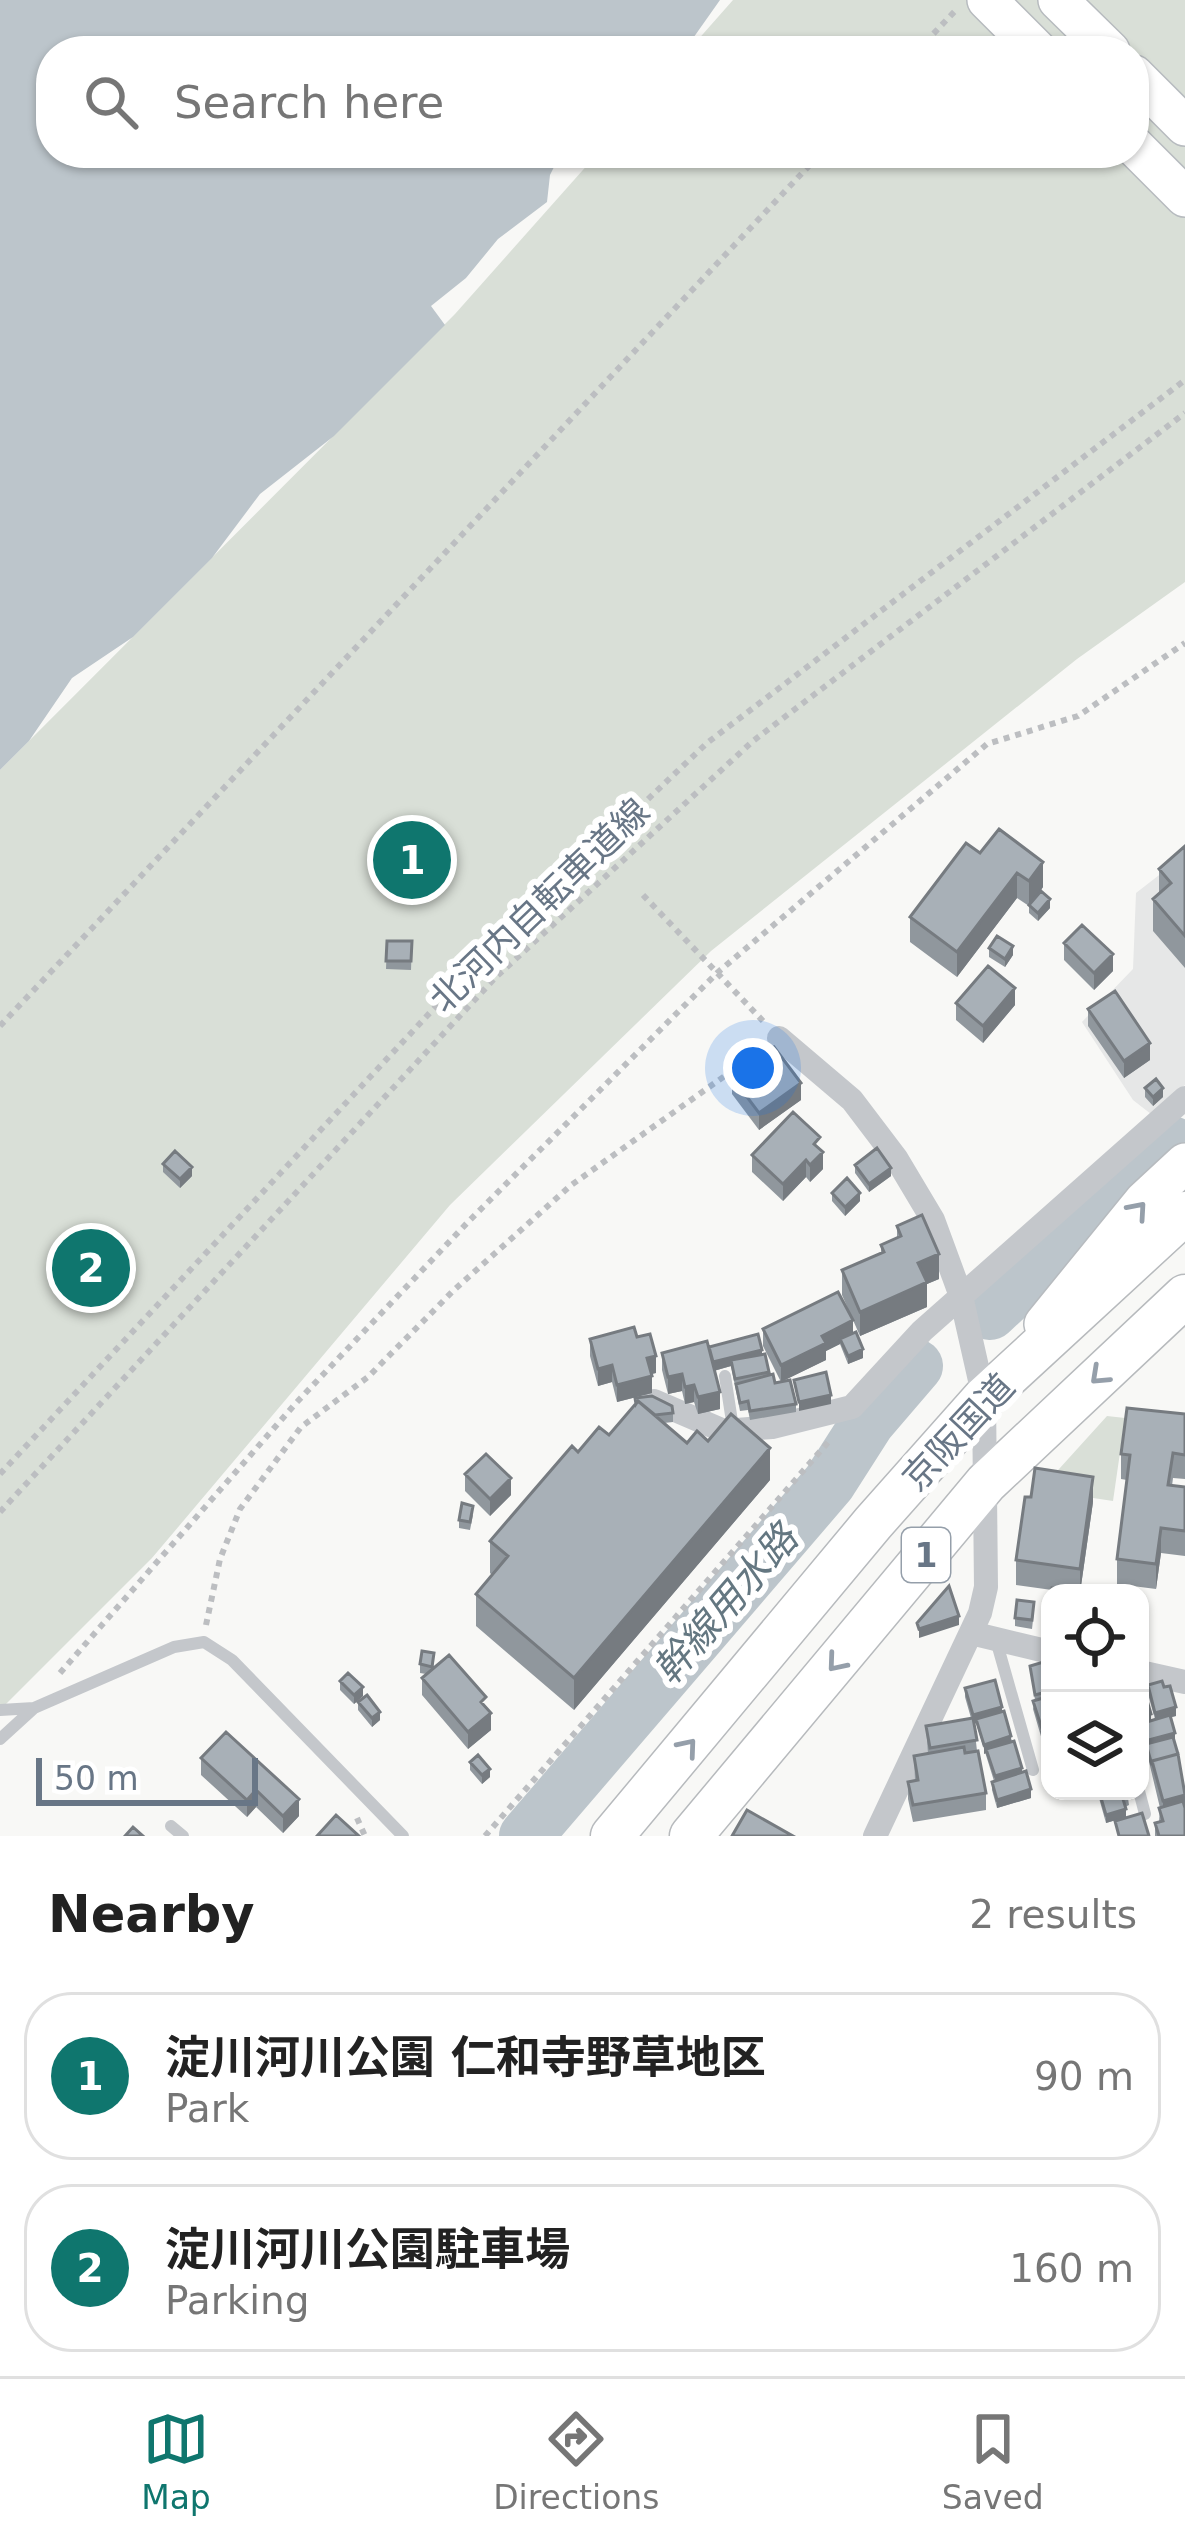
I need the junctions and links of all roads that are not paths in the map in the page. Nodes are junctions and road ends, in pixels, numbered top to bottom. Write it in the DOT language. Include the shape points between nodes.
graph roads {
  1 [pos="987,0"];
  2 [pos="1058,0"];
  3 [pos="1023,36"];
  4 [pos="1095,36"];
  5 [pos="1149,90"];
  6 [pos="1185,126"];
  7 [pos="1149,161"];
  8 [pos="1185,197"];
  9 [pos="778,1038"];
  10 [pos="1185,1098"];
  11 [pos="1185,1162"];
  12 [pos="1185,1213"];
  13 [pos="961,1296"];
  14 [pos="1185,1296"];
  15 [pos="725,1376"];
  16 [pos="984,1398"];
  17 [pos="654,1401"];
  18 [pos="733,1430"];
  19 [pos="986,1484"];
  20 [pos="971,1633"];
  21 [pos="996,1639"];
  22 [pos="1041,1650"];
  23 [pos="1149,1674"];
  24 [pos="1185,1682"];
  25 [pos="34,1708"];
  26 [pos="0,1710"];
  27 [pos="0,1738"];
  28 [pos="1033,1770"];
  29 [pos="1141,1800"];
  30 [pos="1145,1814"];
  31 [pos="171,1826"];
  32 [pos="183,1836"];
  33 [pos="403,1836"];
  34 [pos="612,1836"];
  35 [pos="691,1836"];
  36 [pos="875,1836"];
  1 -- 3 [label="main road"];
  2 -- 4 [label="main road"];
  5 -- 6 [label="main road"];
  7 -- 8 [label="main road"];
  9 -- 13 [label="street" via="853,1100 896,1158 933,1220"];
  10 -- 13 [label="street"];
  16 -- 11 [label="main road, one-way"];
  12 -- 16 [label="highway, 京阪国道 / 1"];
  13 -- 16 [label="street"];
  13 -- 18 [label="street" via="852,1407"];
  14 -- 19 [label="highway, 京阪国道 / 1, one-way"];
  15 -- 18 [label="lane"];
  16 -- 19 [label="street"];
  34 -- 16 [label="highway, 京阪国道 / 1, one-way"];
  17 -- 18 [label="street"];
  19 -- 20 [label="street" via="986,1587"];
  19 -- 35 [label="highway, 京阪国道 / 1, one-way"];
  20 -- 21 [label="street"];
  20 -- 36 [label="street"];
  21 -- 22 [label="street"];
  21 -- 28 [label="lane"];
  23 -- 24 [label="street"];
  25 -- 26 [label="lane"];
  25 -- 27 [label="lane"];
  25 -- 33 [label="lane" via="174,1647 204,1642 232,1660"];
  29 -- 30 [label="lane"];
  31 -- 32 [label="lane"];
}
